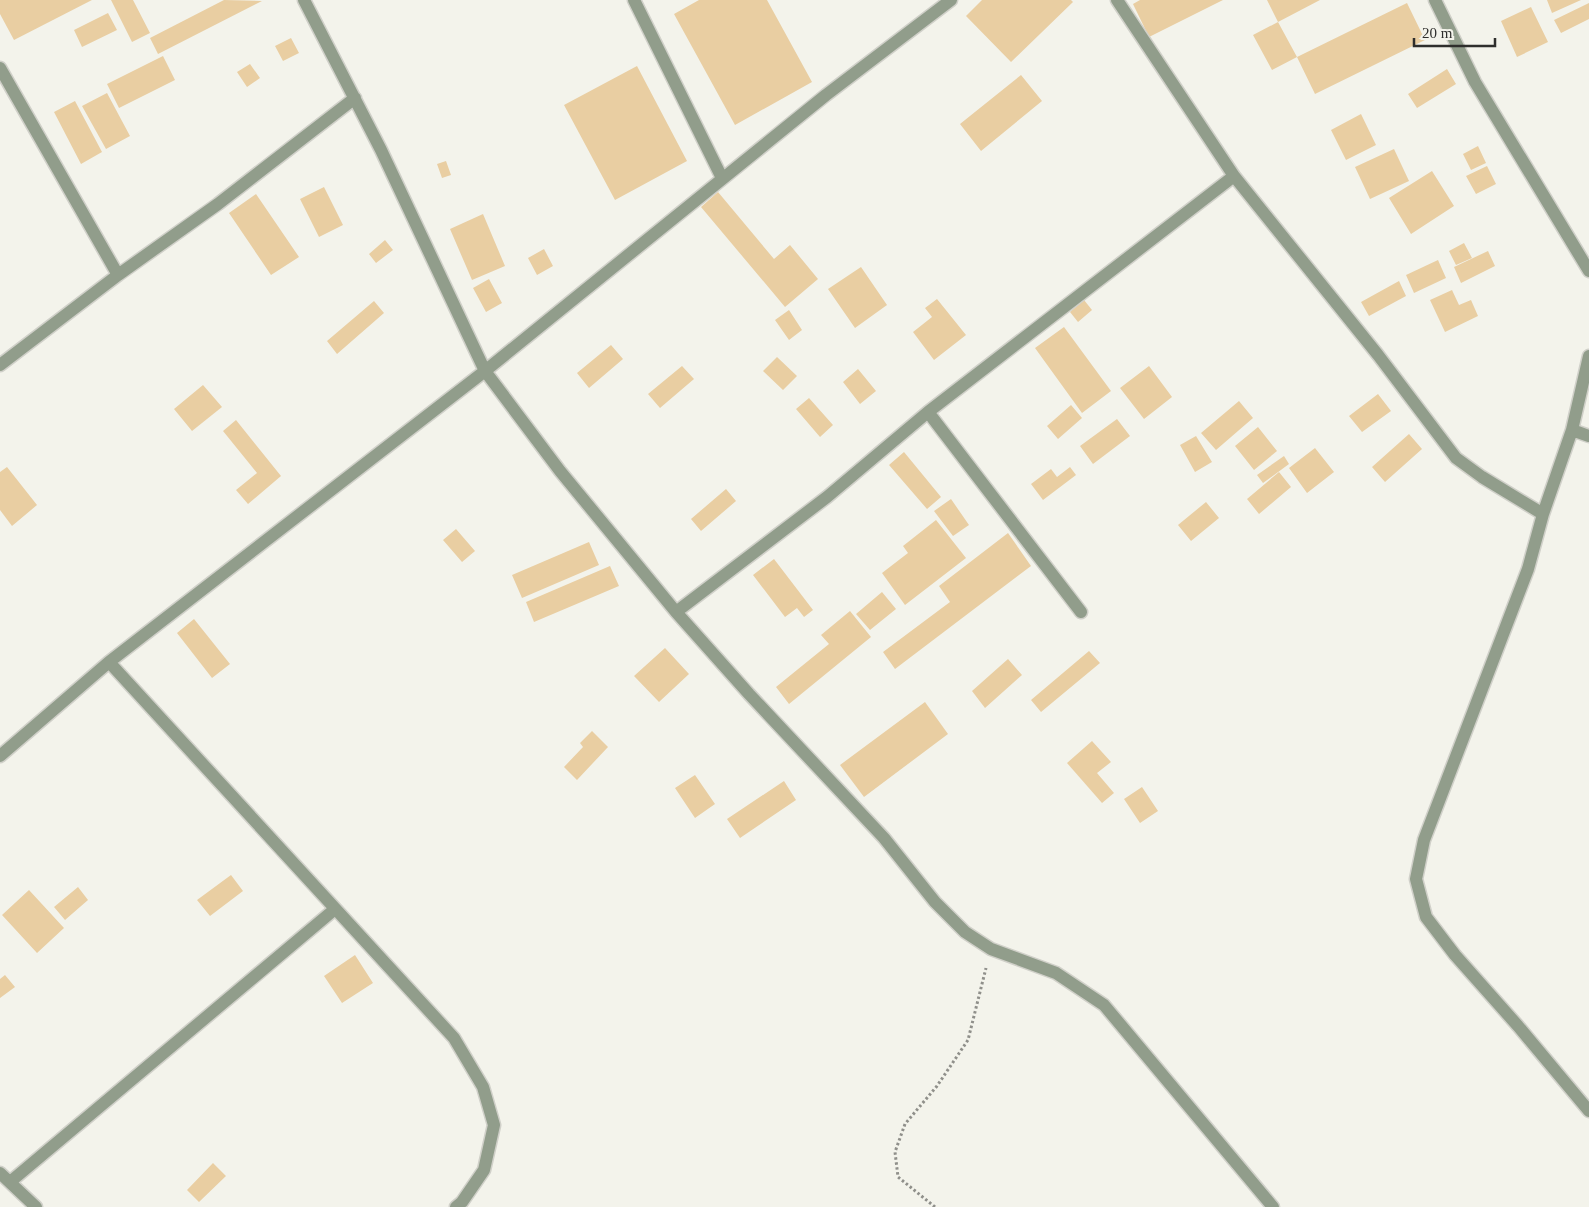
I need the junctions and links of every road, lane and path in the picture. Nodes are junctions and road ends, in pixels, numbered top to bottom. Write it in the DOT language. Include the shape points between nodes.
graph roads {
  1 [pos="304,0"];
  2 [pos="634,0"];
  3 [pos="951,0"];
  4 [pos="1117,0"];
  5 [pos="1435,0"];
  6 [pos="0,68"];
  7 [pos="355,98"];
  8 [pos="1234,176"];
  9 [pos="722,178"];
  10 [pos="1589,272"];
  11 [pos="118,275"];
  12 [pos="1589,356"];
  13 [pos="0,364"];
  14 [pos="485,371"];
  15 [pos="928,412"];
  16 [pos="1572,430"];
  17 [pos="1589,436"];
  18 [pos="1543,514"];
  19 [pos="676,612"];
  20 [pos="1081,612"];
  21 [pos="110,662"];
  22 [pos="0,756"];
  23 [pos="335,909"];
  24 [pos="991,949"];
  25 [pos="1589,1111"];
  26 [pos="0,1173"];
  27 [pos="10,1182"];
  28 [pos="462,1205"];
  29 [pos="36,1207"];
  30 [pos="934,1207"];
  31 [pos="1274,1207"];
  1 -- 7 [label="street"];
  2 -- 9 [label="street"];
  3 -- 9 [label="street"];
  4 -- 8 [label="street"];
  5 -- 10 [label="street" via="1475,82"];
  6 -- 11 [label="street"];
  7 -- 11 [label="street" via="218,204"];
  7 -- 14 [label="street"];
  8 -- 15 [label="street"];
  8 -- 18 [label="street" via="1456,458"];
  9 -- 14 [label="street"];
  11 -- 13 [label="street"];
  12 -- 16 [label="street"];
  14 -- 19 [label="street" via="560,471"];
  14 -- 21 [label="street"];
  15 -- 19 [label="street" via="827,497"];
  15 -- 20 [label="street"];
  16 -- 17 [label="street"];
  16 -- 18 [label="street"];
  18 -- 25 [label="street" via="1528,568 1424,840 1416,879 1426,917"];
  19 -- 24 [label="street" via="884,838 935,902 964,932"];
  21 -- 22 [label="street"];
  21 -- 23 [label="street"];
  23 -- 27 [label="street"];
  23 -- 28 [label="street" via="454,1038 483,1087 494,1125 484,1170"];
  24 -- 30 [label="path" via="968,1040 937,1086 905,1124 895,1152 898,1177"];
  24 -- 31 [label="street" via="1056,974 1104,1005"];
  26 -- 27 [label="street"];
  27 -- 29 [label="street"];
}
